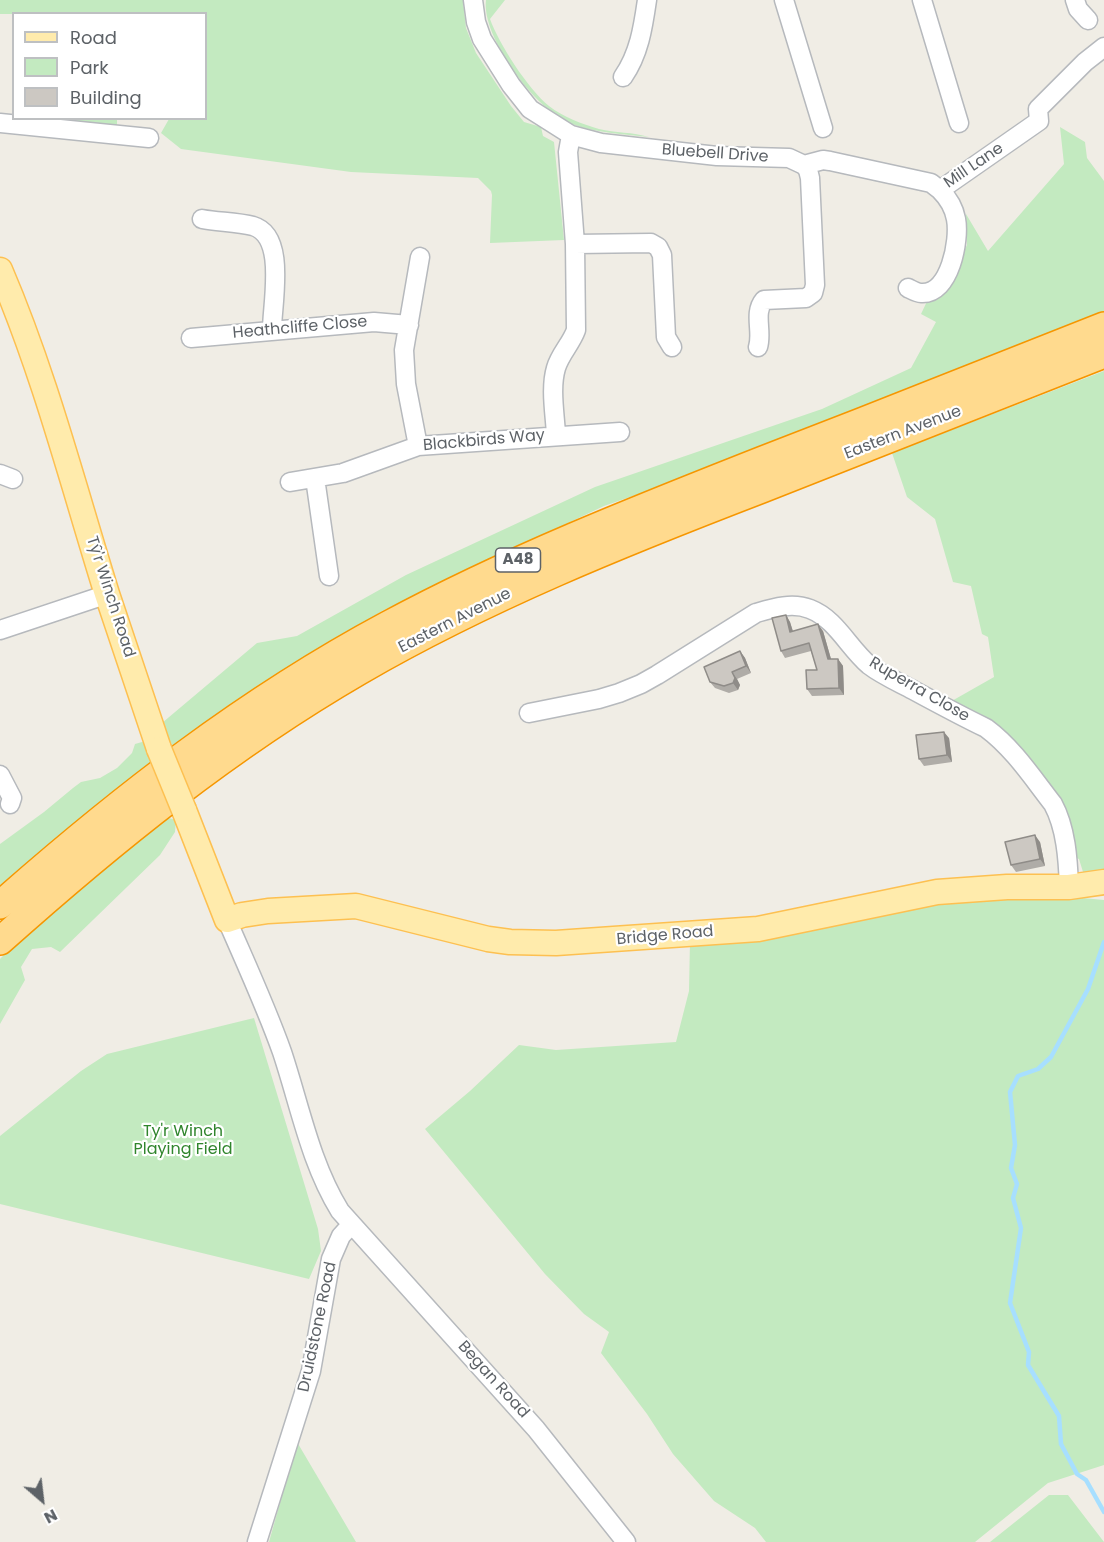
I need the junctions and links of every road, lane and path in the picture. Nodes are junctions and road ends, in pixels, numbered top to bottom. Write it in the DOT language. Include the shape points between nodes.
graph roads {
  1 [pos="474,0"];
  2 [pos="647,0"];
  3 [pos="784,0"];
  4 [pos="922,0"];
  5 [pos="1075,0"];
  6 [pos="1088,20"];
  7 [pos="1104,47"];
  8 [pos="623,77"];
  9 [pos="125,120"];
  10 [pos="10,121"];
  11 [pos="959,123"];
  12 [pos="823,128"];
  13 [pos="571,135"];
  14 [pos="804,165"];
  15 [pos="940,190"];
  16 [pos="202,219"];
  17 [pos="575,244"];
  18 [pos="420,257"];
  19 [pos="0,270"];
  20 [pos="908,288"];
  21 [pos="409,325"];
  22 [pos="272,330"];
  23 [pos="1102,336"];
  24 [pos="191,338"];
  25 [pos="672,347"];
  26 [pos="758,347"];
  27 [pos="620,432"];
  28 [pos="556,435"];
  29 [pos="418,446"];
  30 [pos="315,478"];
  31 [pos="290,482"];
  32 [pos="329,576"];
  33 [pos="108,594"];
  34 [pos="0,630"];
  35 [pos="529,713"];
  36 [pos="0,775"];
  37 [pos="10,804"];
  38 [pos="1104,882"];
  39 [pos="1068,886"];
  40 [pos="0,905"];
  41 [pos="227,920"];
  42 [pos="0,941"];
  43 [pos="351,1225"];
  44 [pos="257,1542"];
  45 [pos="626,1542"];
  1 -- 13 [label="street, Bluebell Drive" via="482,39 511,86 530,109"];
  2 -- 8 [label="street" via="641,39 633,63"];
  3 -- 12 [label="street"];
  4 -- 11 [label="street"];
  5 -- 6 [label="street"];
  7 -- 15 [label="street, Mill Lane" via="1038,109 1039,121"];
  9 -- 10 [label="street" via="144,138"];
  13 -- 14 [label="street, Bluebell Drive" via="601,143 717,156 789,158"];
  13 -- 17 [label="street, Blackbirds Way" via="568,152"];
  14 -- 15 [label="street, Mill Lane" via="830,161 932,183"];
  14 -- 26 [label="street" via="810,178 815,285 806,298 764,300 759,311"];
  15 -- 20 [label="street" via="948,198 957,221 950,270 940,286 929,292"];
  16 -- 22 [label="street" via="255,226 265,233 275,256"];
  17 -- 25 [label="street" via="651,243 658,248 662,255 666,337"];
  17 -- 28 [label="street, Blackbirds Way" via="576,330 556,368"];
  18 -- 21 [label="street"];
  19 -- 33 [label="main road, Tŷ'r Winch Road" via="46,388"];
  21 -- 22 [label="street, Heathcliffe Close" via="374,322"];
  21 -- 29 [label="street" via="404,365"];
  22 -- 24 [label="street, Heathcliffe Close"];
  23 -- 40 [label="highway, Eastern Avenue / A48" via="597,526 492,572 387,626 298,678 191,749 132,793"];
  23 -- 42 [label="highway, Eastern Avenue / A48" via="483,605 403,647 312,700 209,768 82,868"];
  27 -- 28 [label="street"];
  28 -- 29 [label="street, Blackbirds Way"];
  29 -- 30 [label="street, Blackbirds Way"];
  30 -- 31 [label="street, Blackbirds Way"];
  30 -- 32 [label="street"];
  33 -- 34 [label="street"];
  33 -- 41 [label="main road, Tŷ'r Winch Road, bridge" via="159,749"];
  35 -- 39 [label="street, Ruperra Close" via="619,693 657,675 756,613 807,607 833,624 870,665 886,676 1000,738 1058,813"];
  36 -- 37 [label="street" via="12,798"];
  38 -- 39 [label="main road, Bridge Road"];
  39 -- 41 [label="main road, Bridge Road" via="944,892 758,929 556,943 488,939 356,906 268,911"];
  41 -- 43 [label="street" via="281,1051 313,1154 331,1196"];
  43 -- 44 [label="street, Druidstone Road" via="341,1236 331,1259 311,1371"];
  43 -- 45 [label="street, Began Road" via="536,1429"];
}
